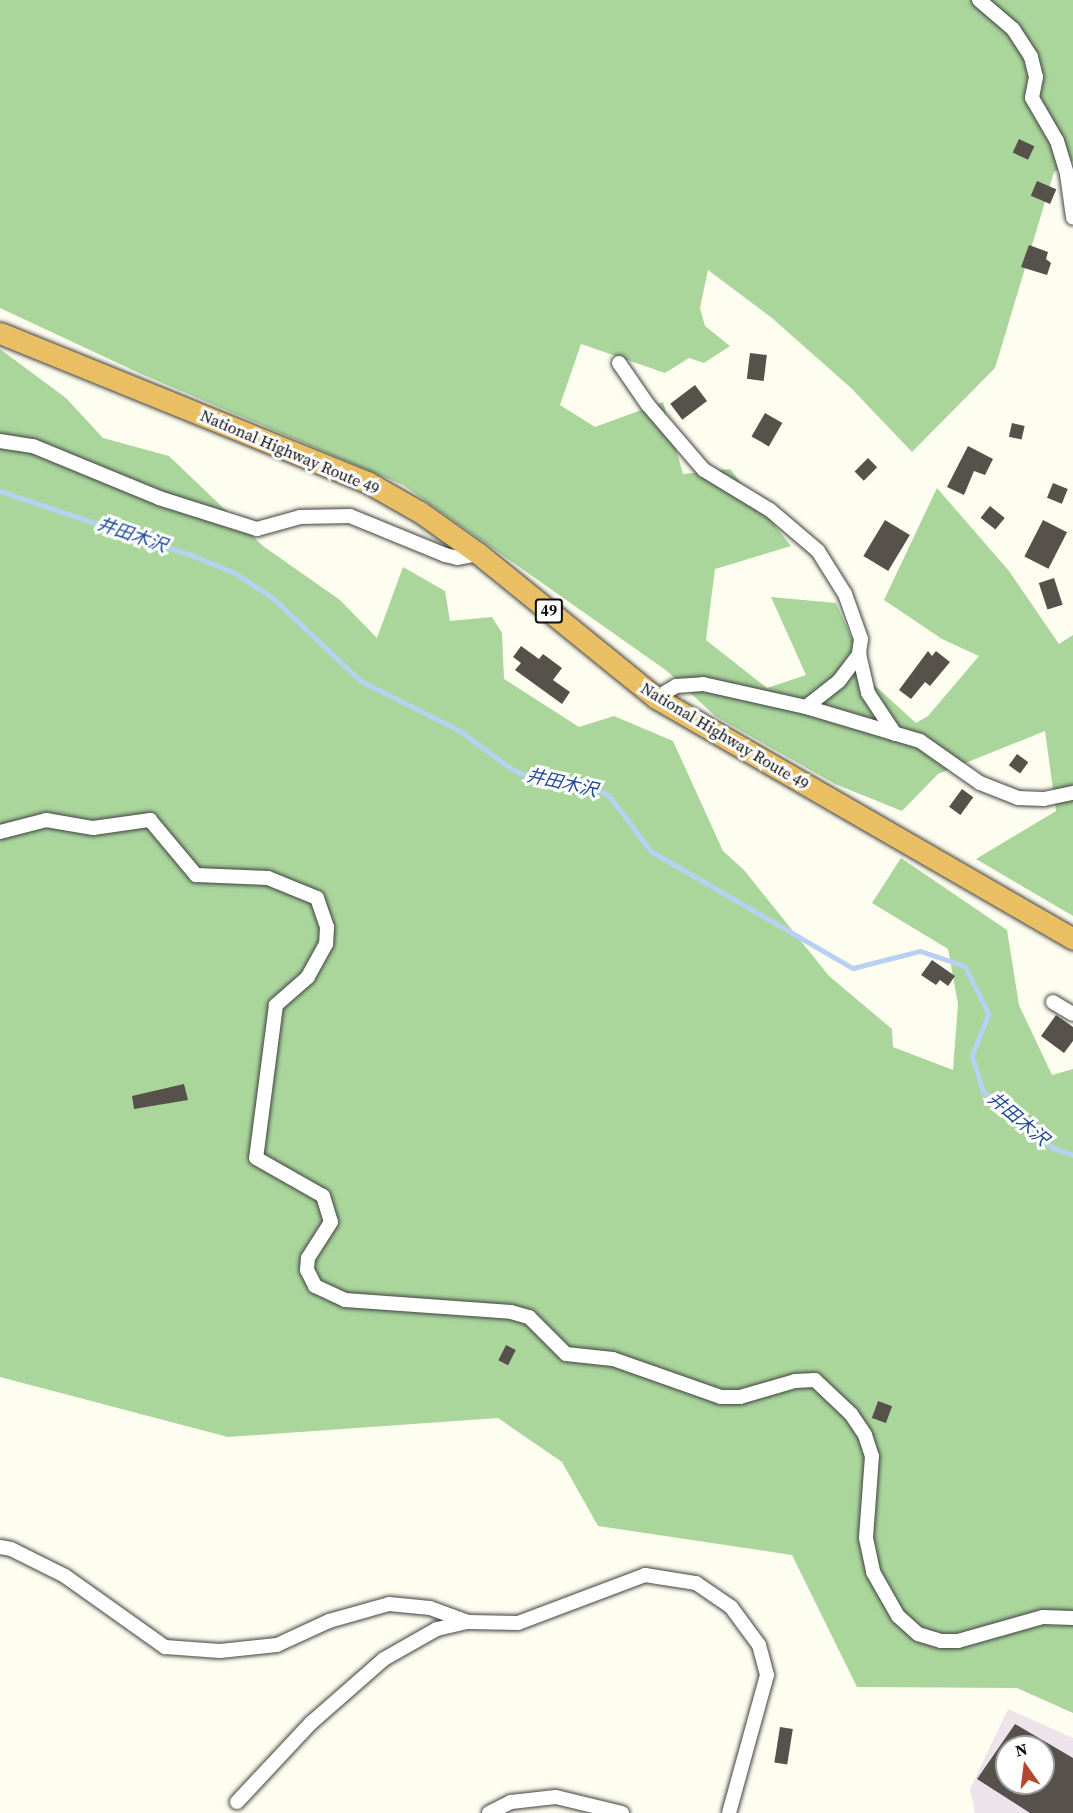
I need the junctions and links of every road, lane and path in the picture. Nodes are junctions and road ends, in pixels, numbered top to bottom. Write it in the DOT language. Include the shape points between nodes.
graph roads {
  1 [pos="979,0"];
  2 [pos="1073,218"];
  3 [pos="0,333"];
  4 [pos="619,363"];
  5 [pos="0,441"];
  6 [pos="479,554"];
  7 [pos="859,654"];
  8 [pos="656,698"];
  9 [pos="807,707"];
  10 [pos="895,734"];
  11 [pos="1073,793"];
  12 [pos="0,832"];
  13 [pos="1073,939"];
  14 [pos="1053,1002"];
  15 [pos="1073,1014"];
  16 [pos="0,1547"];
  17 [pos="1073,1618"];
  18 [pos="468,1622"];
  19 [pos="237,1802"];
  20 [pos="489,1813"];
  21 [pos="622,1813"];
  22 [pos="729,1813"];
  1 -- 2 [label="street" via="1013,29 1031,57 1036,77 1032,98 1057,141 1067,174"];
  3 -- 6 [label="highway, National Highway Route 49 / 49" via="367,482 420,512"];
  4 -- 7 [label="street" via="648,405 704,470 770,510 818,550 845,594 861,639"];
  5 -- 6 [label="street" via="33,446 159,498 257,529 300,517 350,516 445,555 458,558"];
  6 -- 8 [label="highway, National Highway Route 49 / 49"];
  7 -- 9 [label="street" via="839,681"];
  7 -- 10 [label="street" via="868,693"];
  8 -- 9 [label="street" via="675,686 704,684"];
  8 -- 13 [label="highway, National Highway Route 49 / 49"];
  9 -- 10 [label="street"];
  10 -- 11 [label="street" via="920,741 980,783 1018,798 1044,799"];
  12 -- 17 [label="street" via="46,820 93,828 150,820 196,875 268,878 317,898 327,927 326,944 308,977 276,1005 256,1158 323,1196 331,1222 308,1258 307,1270 315,1286 345,1300 529,1317 566,1353 613,1359 721,1397 740,1397 795,1381 815,1380 866,1435 872,1456 866,1539 873,1572 898,1616 918,1634 941,1641 958,1641 1043,1617"];
  14 -- 15 [label="street"];
  16 -- 18 [label="street" via="65,1576 165,1647 220,1651 277,1645 329,1621 389,1604 430,1608"];
  18 -- 19 [label="street" via="437,1629 384,1659 311,1723"];
  18 -- 22 [label="street" via="518,1623 645,1575 696,1583 731,1607 759,1645 767,1675"];
  20 -- 21 [label="street" via="511,1802 556,1797"];
}
